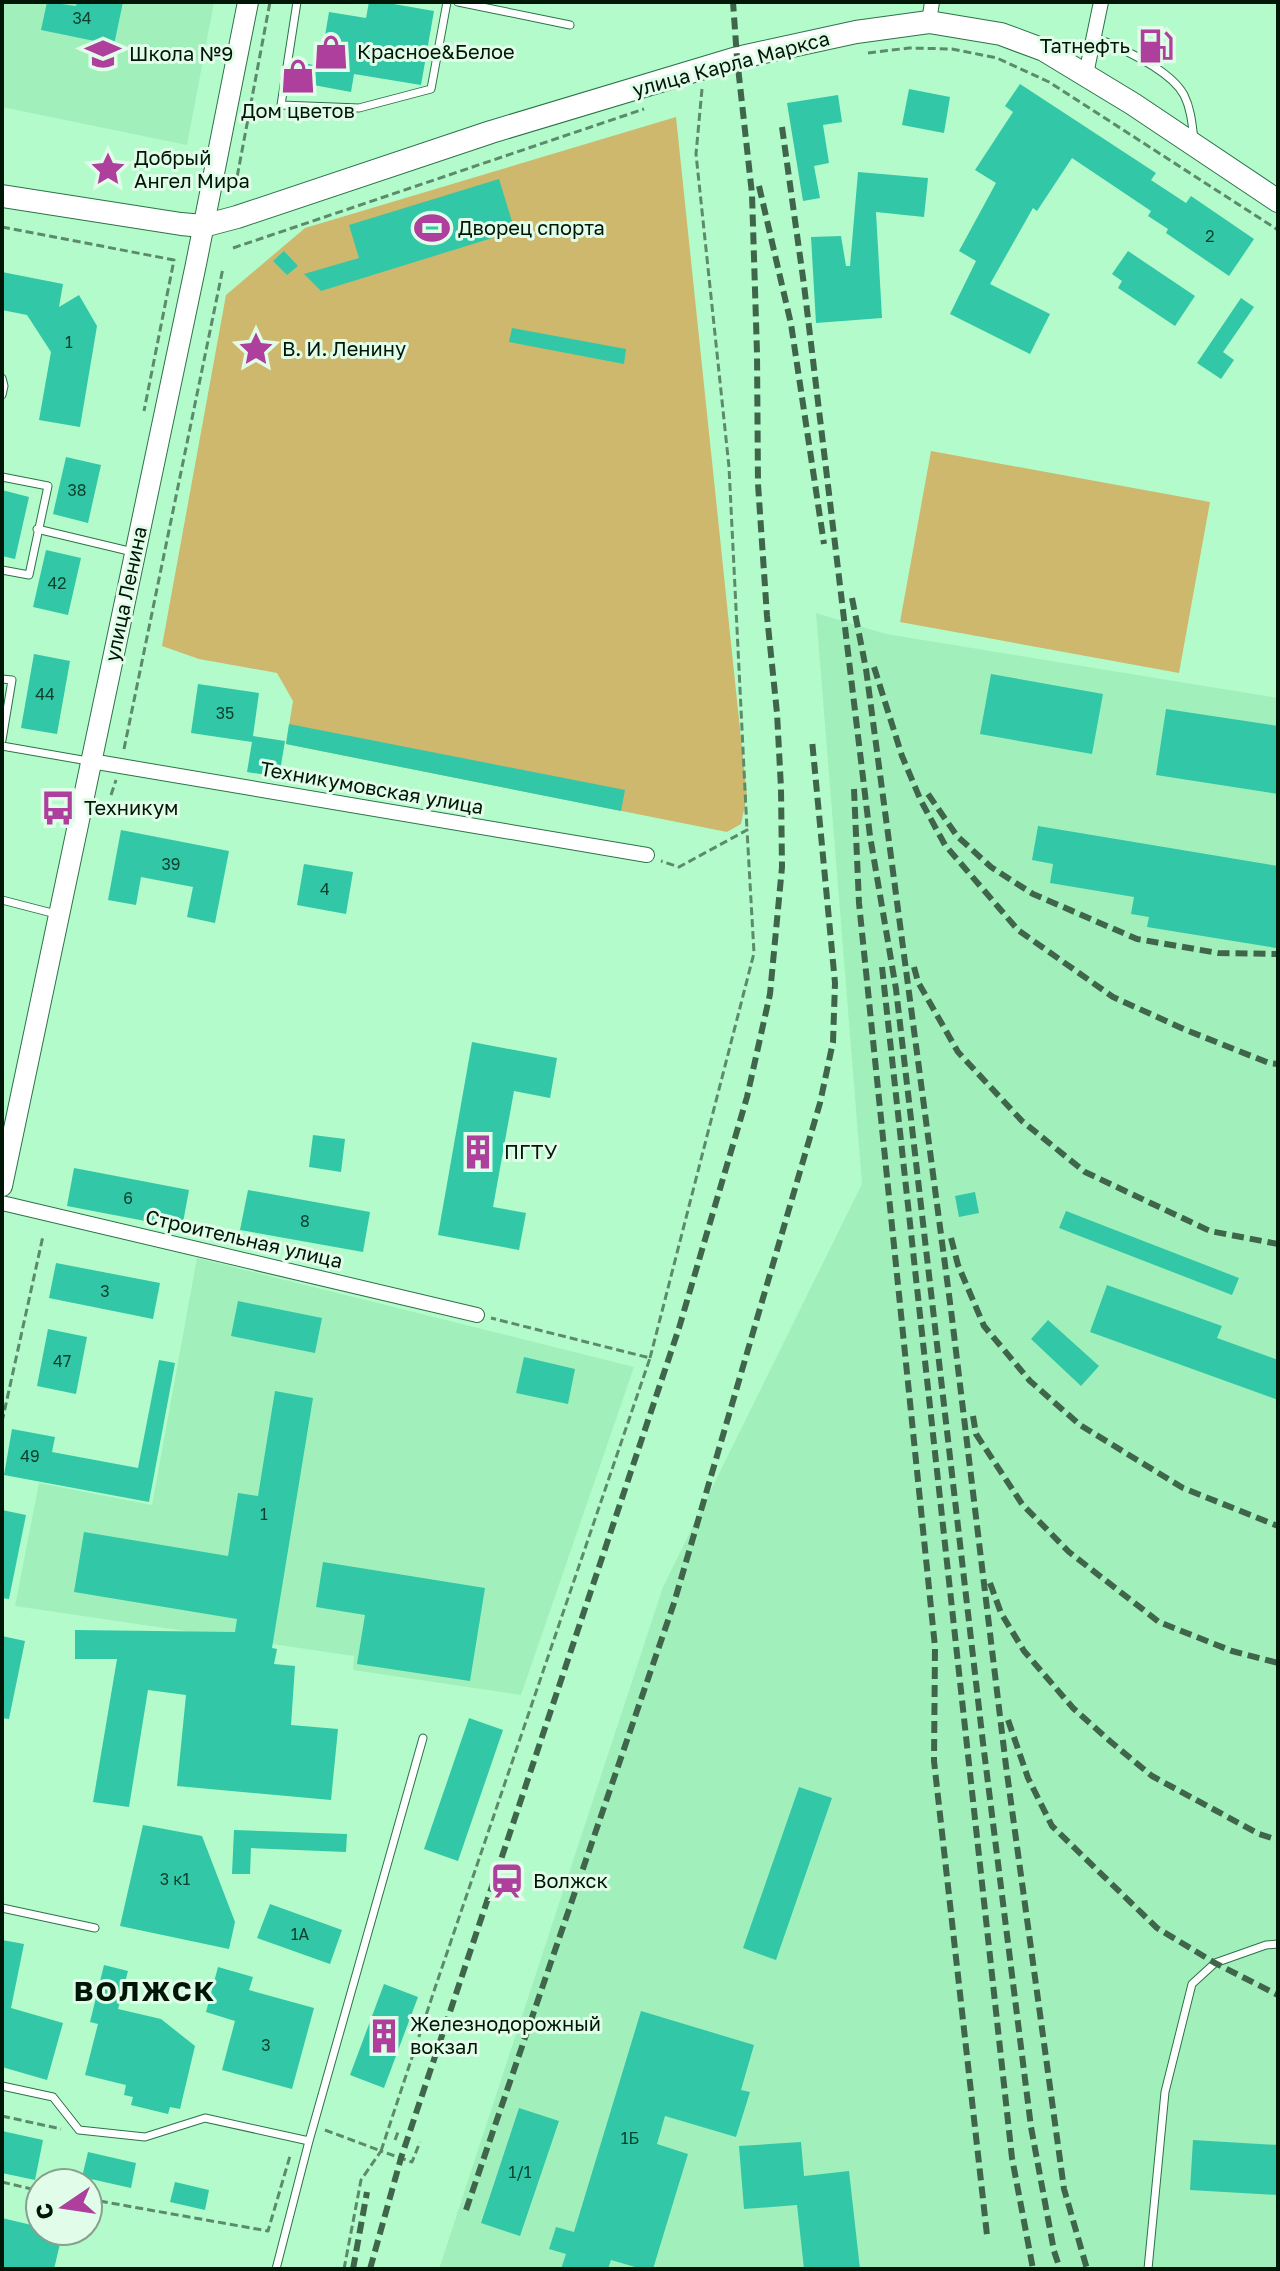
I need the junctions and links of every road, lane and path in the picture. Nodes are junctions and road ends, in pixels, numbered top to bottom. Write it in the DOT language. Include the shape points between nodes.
graph roads {
  1 [pos="248,2"];
  2 [pos="270,2"];
  3 [pos="297,2"];
  4 [pos="447,2"];
  5 [pos="458,2"];
  6 [pos="1101,2"];
  7 [pos="930,12"];
  8 [pos="570,25"];
  9 [pos="1094,37"];
  10 [pos="861,53"];
  11 [pos="704,68"];
  12 [pos="1086,74"];
  13 [pos="657,105"];
  14 [pos="1195,145"];
  15 [pos="235,188"];
  16 [pos="2,196"];
  17 [pos="1278,201"];
  18 [pos="203,226"];
  19 [pos="2,227"];
  20 [pos="1278,230"];
  21 [pos="233,248"];
  22 [pos="174,260"];
  23 [pos="223,268"];
  24 [pos="2,378"];
  25 [pos="2,395"];
  26 [pos="2,477"];
  27 [pos="37,529"];
  28 [pos="135,553"];
  29 [pos="2,570"];
  30 [pos="2,679"];
  31 [pos="2,743"];
  32 [pos="91,761"];
  33 [pos="120,766"];
  34 [pos="111,795"];
  35 [pos="747,830"];
  36 [pos="644,854"];
  37 [pos="2,900"];
  38 [pos="58,915"];
  39 [pos="2,1186"];
  40 [pos="2,1203"];
  41 [pos="43,1236"];
  42 [pos="477,1315"];
  43 [pos="650,1358"];
  44 [pos="2,1422"];
  45 [pos="423,1738"];
  46 [pos="2,1908"];
  47 [pos="95,1928"];
  48 [pos="1278,1944"];
  49 [pos="436,1985"];
  50 [pos="2,2086"];
  51 [pos="2,2116"];
  52 [pos="65,2131"];
  53 [pos="398,2132"];
  54 [pos="395,2140"];
  55 [pos="309,2141"];
  56 [pos="420,2142"];
  57 [pos="2,2182"];
  58 [pos="24,2187"];
  59 [pos="276,2269"];
  60 [pos="344,2269"];
  61 [pos="1148,2269"];
  1 -- 18 [label="main road, улица Ленина"];
  2 -- 15 [label="path"];
  3 -- 4 [label="lane" via="281,105 359,108 431,89"];
  5 -- 8 [label="lane"];
  6 -- 9 [label="street"];
  7 -- 11 [label="main road, улица Карла Маркса"];
  7 -- 12 [label="main road, улица Карла Маркса" via="1044,50"];
  9 -- 12 [label="street"];
  9 -- 14 [label="lane" via="1125,49 1182,91"];
  10 -- 20 [label="path" via="952,49 997,58 1049,82"];
  11 -- 18 [label="main road, улица Карла Маркса"];
  11 -- 35 [label="path" via="696,154 729,467"];
  12 -- 14 [label="main road, улица Карла Маркса"];
  13 -- 21 [label="path"];
  14 -- 17 [label="main road, улица Карла Маркса"];
  16 -- 18 [label="main road"];
  18 -- 28 [label="main road, улица Ленина"];
  19 -- 22 [label="path"];
  23 -- 33 [label="path"];
  24 -- 25 [label="lane"];
  26 -- 27 [label="lane" via="48,486"];
  27 -- 28 [label="lane"];
  27 -- 29 [label="lane" via="29,575"];
  28 -- 32 [label="main road, улица Ленина"];
  30 -- 31 [label="lane" via="12,680"];
  31 -- 32 [label="lane"];
  32 -- 33 [label="street, Техникумовская улица"];
  32 -- 38 [label="main road, улица Ленина"];
  33 -- 34 [label="path"];
  33 -- 36 [label="street, Техникумовская улица"];
  35 -- 36 [label="path" via="679,867"];
  35 -- 43 [label="path" via="754,953"];
  37 -- 38 [label="lane"];
  38 -- 39 [label="main road, улица Ленина"];
  40 -- 42 [label="street, Строительная улица"];
  41 -- 44 [label="path"];
  42 -- 43 [label="path"];
  43 -- 49 [label="path"];
  45 -- 55 [label="lane"];
  46 -- 47 [label="lane"];
  48 -- 61 [label="lane" via="1215,1963 1192,1984 1165,2092"];
  50 -- 55 [label="lane" via="53,2097 79,2130 145,2137 205,2118"];
  51 -- 52 [label="path"];
  53 -- 54 [label="path"];
  55 -- 59 [label="lane"];
  56 -- 60 [label="path" via="412,2162 381,2151 361,2180"];
  57 -- 58 [label="path"];
}
